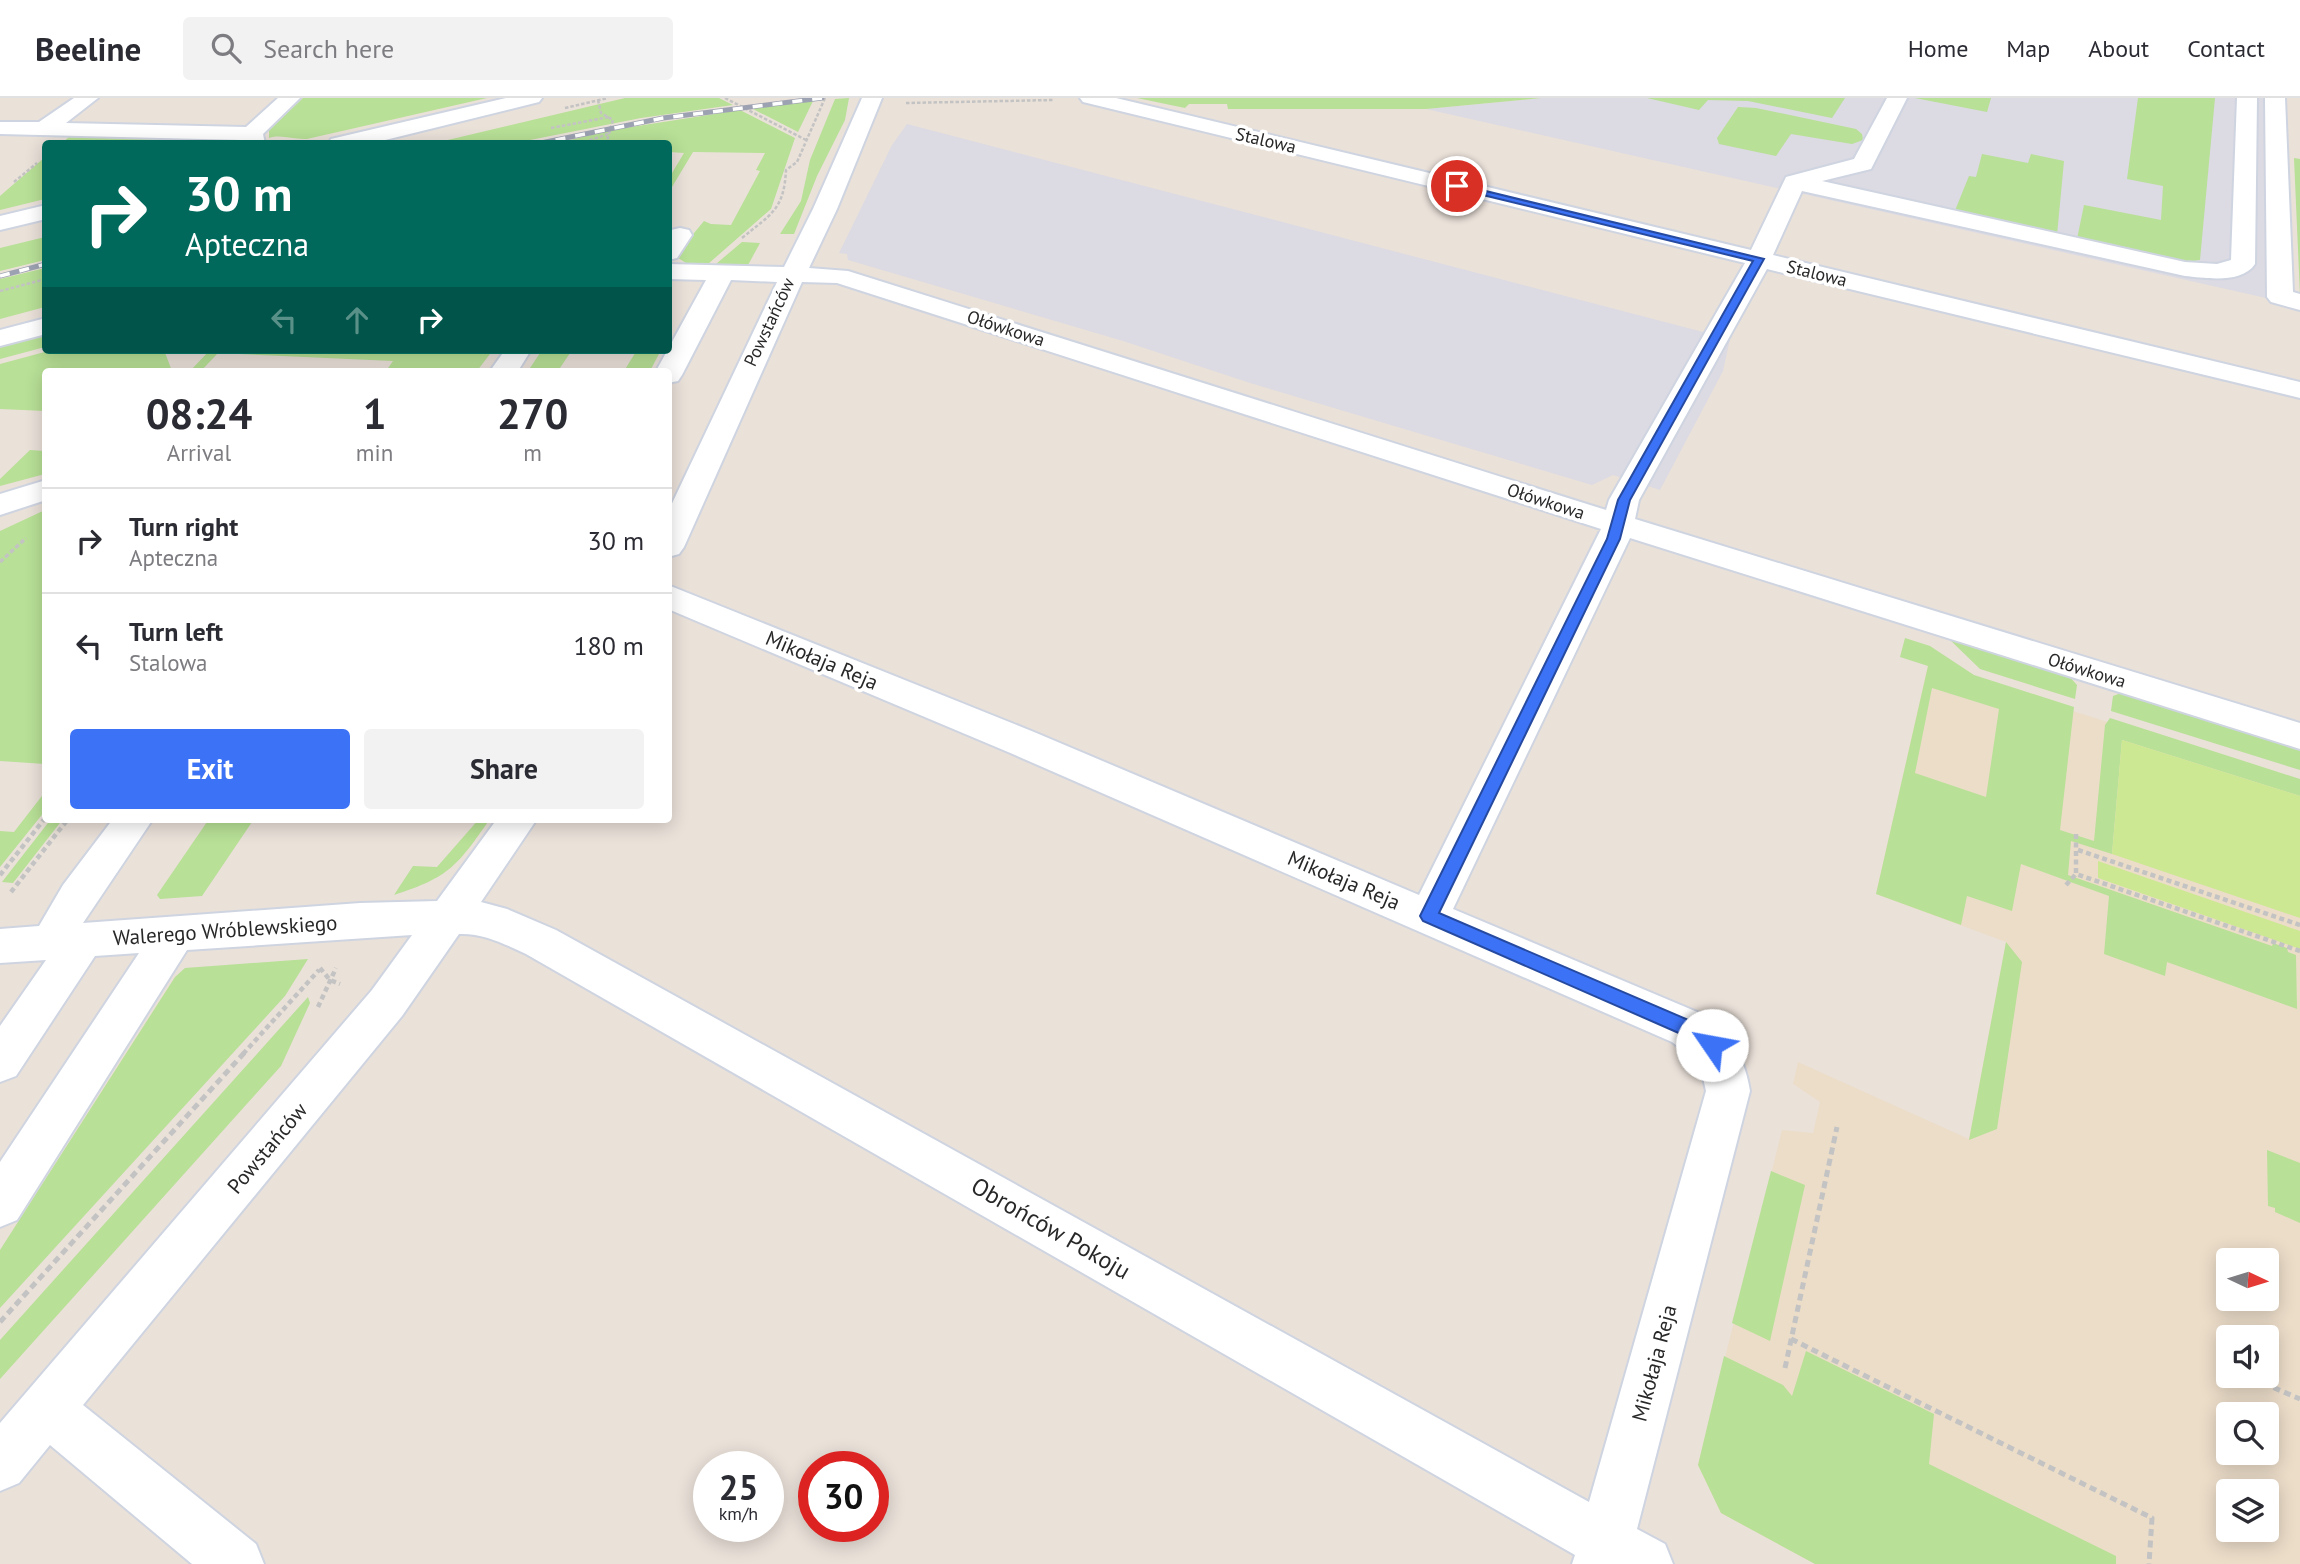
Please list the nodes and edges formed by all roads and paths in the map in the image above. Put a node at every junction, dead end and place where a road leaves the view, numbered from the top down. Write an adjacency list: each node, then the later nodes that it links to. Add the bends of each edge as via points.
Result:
1 (88, 98): 15 (street)
2 (290, 98): 19 (street)
3 (532, 98): 20 (street)
4 (725, 98): 23 (path)
5 (825, 98): 23 (path)
6 (872, 98): 35 (street, Powstańców, via 825,209)
7 (1090, 98): 32 (street, Stalowa)
8 (1896, 98): 25 (street, via 1863,164)
9 (2247, 98): 25 (street, via 2243,264 2219,272 2185,269)
10 (2276, 98): 16 (street)
11 (598, 100): 17 (path, via 601,113 613,120)
12 (1058, 100): 13 (path)
13 (905, 103)
14 (0, 128): 15 (street)
15 (44, 129): 19 (street)
16 (2275, 130): 18 (street); 38 (street, via 2280,297)
17 (609, 134): 21 (path); 22 (path)
18 (2300, 134)
19 (253, 139)
20 (356, 140)
21 (591, 140)
22 (607, 140)
23 (806, 140): 30 (path, via 797,162 786,170 778,208)
24 (42, 159): 26 (path)
25 (1794, 182): 32 (street)
26 (9, 186)
27 (42, 213): 28 (street)
28 (0, 223)
29 (672, 235): 31 (street, via 680,235)
30 (736, 243)
31 (672, 247)
32 (1759, 259): 42 (street, Stalowa); 45 (street, via 1633,482)
33 (672, 271): 34 (street, Ołówkowa)
34 (722, 273): 35 (street, Ołówkowa); 41 (street)
35 (791, 274): 45 (street, Ołówkowa, via 839,276 909,297); 47 (street, Powstańców)
36 (42, 280): 37 (path)
37 (0, 290)
38 (2300, 302)
39 (42, 327): 40 (street)
40 (0, 338)
41 (671, 368)
42 (2300, 390)
43 (42, 490): 44 (street)
44 (0, 505)
45 (1618, 524): 50 (street, Ołówkowa); 61 (street)
46 (29, 534): 48 (path)
47 (672, 538)
48 (0, 562)
49 (672, 598): 61 (street, Mikołaja Reja)
50 (2300, 736)
51 (42, 822): 58 (path)
52 (65, 823): 60 (path)
53 (131, 823): 65 (street, via 77,897)
54 (515, 823): 62 (street, Powstańców)
55 (2076, 834): 56 (path)
56 (2078, 850): 57 (path); 63 (path)
57 (2076, 874): 59 (path); 67 (path)
58 (0, 875)
59 (2066, 886)
60 (12, 892)
61 (1429, 916): 81 (street, Mikołaja Reja, via 1687,1028 1712,1045 1727,1075 1728,1091)
62 (449, 917): 64 (street, Walerego Wróblewskiego); 79 (street, Powstańców, via 366,1030); 81 (street, Obrońców Pokoju, via 482,918 541,942)
63 (2300, 925)
64 (176, 932): 65 (street, Walerego Wróblewskiego); 73 (street)
65 (67, 941): 66 (street, Walerego Wróblewskiego); 71 (street)
66 (0, 946)
67 (2300, 951)
68 (323, 957): 69 (path)
69 (320, 969): 70 (path, via 330,980); 74 (path)
70 (351, 989)
71 (0, 1062)
72 (1837, 1127): 75 (path)
73 (0, 1204)
74 (0, 1322)
75 (1791, 1339): 76 (path); 83 (path, via 2152,1518)
76 (1785, 1368)
77 (2275, 1388): 78 (path)
78 (2300, 1399)
79 (47, 1409): 80 (street, Powstańców); 82 (street)
80 (0, 1464)
81 (1617, 1557)
82 (236, 1564)
83 (2149, 1564)

